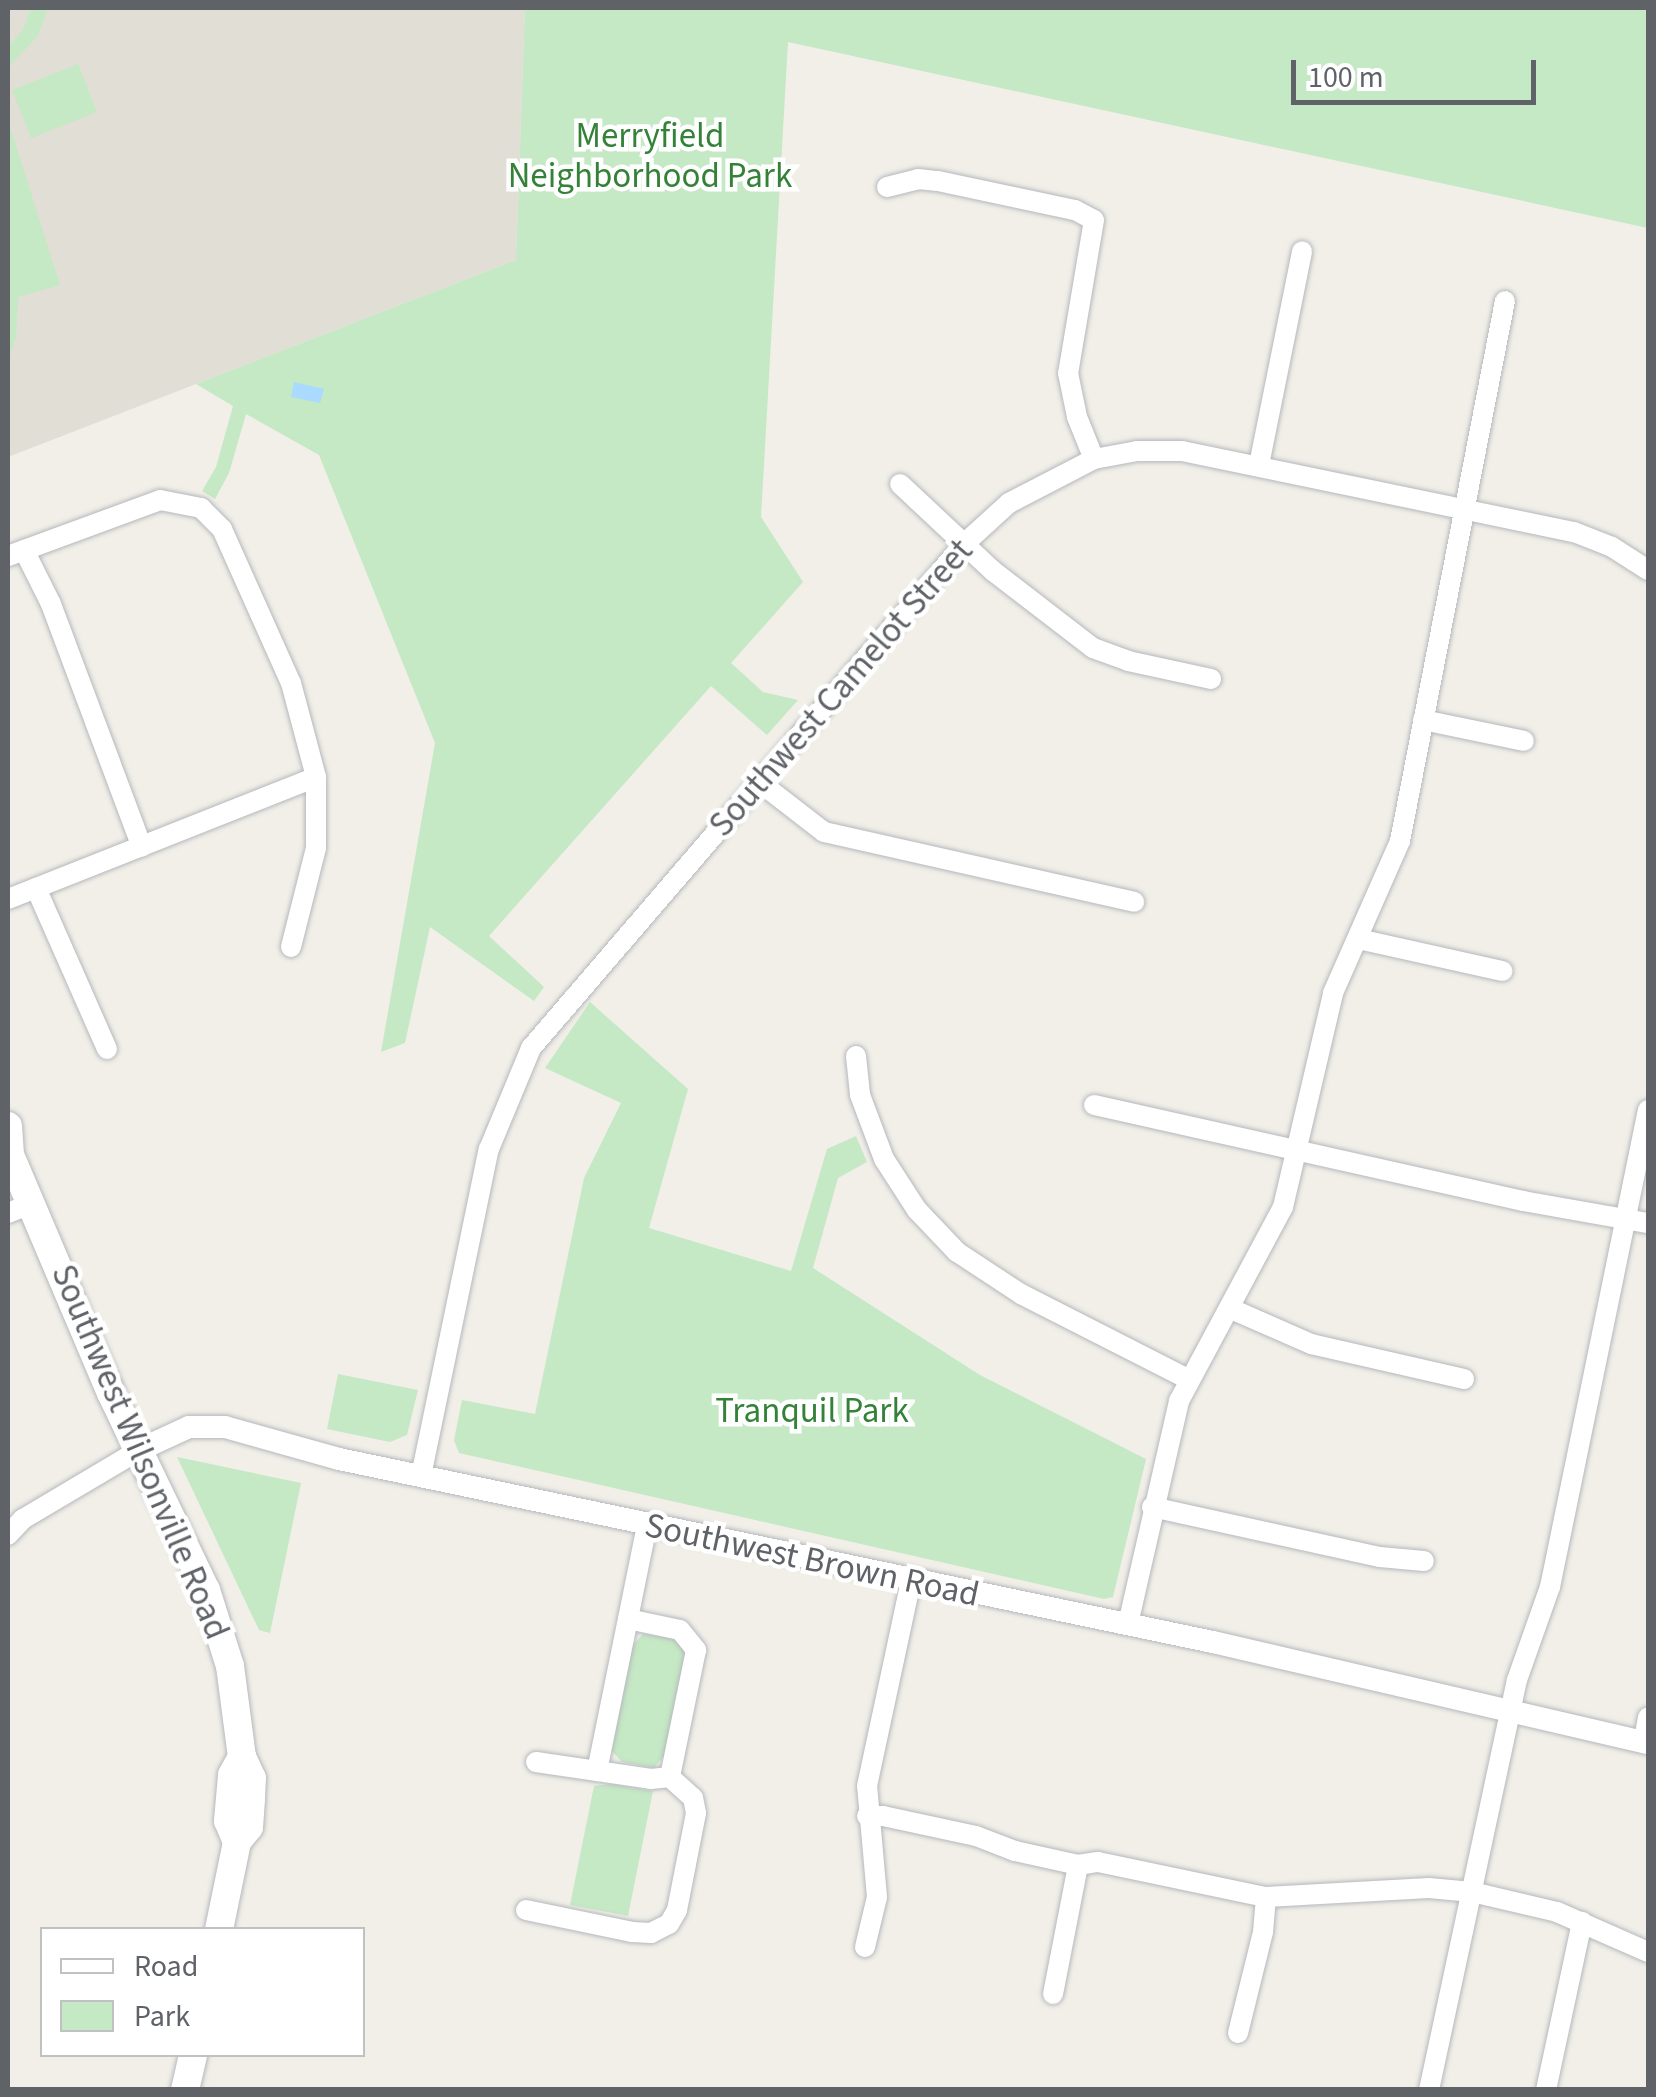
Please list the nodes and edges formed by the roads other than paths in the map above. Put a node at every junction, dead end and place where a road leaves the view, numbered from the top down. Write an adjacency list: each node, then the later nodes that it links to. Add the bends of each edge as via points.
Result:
1 (887, 187): 4 (street, via 938,181 1075,210 1094,220 1068,373)
2 (1302, 251): 5 (street)
3 (1505, 301): 7 (street)
4 (1094, 458): 5 (street, Southwest Camelot Street, via 1182,451); 8 (street, Southwest Camelot Street, via 1009,504)
5 (1259, 464): 7 (street, Southwest Camelot Street)
6 (900, 484): 8 (street)
7 (1463, 509): 10 (street, Southwest Camelot Street, via 1574,532); 12 (street)
8 (964, 544): 11 (street, via 1092,648); 15 (street, Southwest Camelot Street)
9 (16, 553): 14 (street, via 143,503 178,500 201,508 222,529 262,612 291,683); 16 (street, via 50,604)
10 (1646, 561)
11 (1210, 679)
12 (1423, 720): 13 (street); 20 (street, via 1400,841)
13 (1524, 741)
14 (316, 776): 16 (street); 21 (street, via 316,848)
15 (758, 781): 19 (street, via 824,832); 37 (street, Southwest Camelot Street, via 531,1048 489,1149)
16 (142, 847): 17 (street)
17 (36, 888): 18 (street); 23 (street)
18 (8, 899)
19 (1134, 902)
20 (1358, 939): 22 (street); 28 (street, via 1333,993)
21 (291, 948)
22 (1502, 971)
23 (107, 1049)
24 (856, 1056): 34 (street, via 860,1096 884,1159 917,1210 958,1252 1021,1294)
25 (1094, 1105): 28 (street)
26 (1648, 1110): 31 (street)
27 (8, 1126): 29 (main road, Southwest Wilsonville Road)
28 (1295, 1151): 31 (street); 33 (street, via 1283,1207)
29 (9, 1154): 30 (main road, Southwest Wilsonville Road)
30 (20, 1208): 36 (main road, Southwest Wilsonville Road)
31 (1625, 1216): 32 (street); 45 (street, via 1550,1587)
32 (1648, 1223)
33 (1229, 1308): 34 (street); 35 (street, via 1311,1344)
34 (1188, 1378): 38 (street)
35 (1464, 1379)
36 (138, 1450): 37 (street, Southwest Brown Road, via 179,1430 211,1426); 40 (street, Southwest Brown Road); 56 (main road, Southwest Wilsonville Road, via 215,1615 230,1666 242,1757 252,1778 249,1827 236,1842)
37 (421, 1476): 39 (street, Southwest Brown Road)
38 (1152, 1507): 41 (street); 44 (street)
39 (647, 1526): 42 (street, Southwest Brown Road); 43 (street)
40 (8, 1535)
41 (1424, 1561)
42 (910, 1580): 44 (street, Southwest Brown Road); 50 (street, via 867,1786)
43 (628, 1619): 48 (street); 49 (street, via 680,1630 696,1650)
44 (1128, 1624): 45 (street, Southwest Brown Road)
45 (1512, 1709): 46 (street, Southwest Brown Road); 52 (street)
46 (1647, 1735)
47 (536, 1762): 48 (street)
48 (597, 1771): 49 (street)
49 (670, 1778): 54 (street, via 693,1798 696,1813 669,1924 632,1932)
50 (867, 1816): 51 (street, via 976,1836); 57 (street, via 877,1882)
51 (1078, 1865): 53 (street, via 1098,1862); 59 (street)
52 (1472, 1892): 53 (street, via 1430,1888); 55 (street); 63 (street)
53 (1266, 1897): 60 (street)
54 (526, 1910)
55 (1582, 1922): 58 (street); 64 (street)
56 (220, 1927)
57 (865, 1947)
58 (1648, 1952)
59 (1054, 1994)
60 (1238, 2034)
61 (192, 2057): 62 (main road)
62 (185, 2090)
63 (1429, 2090)
64 (1546, 2090)

